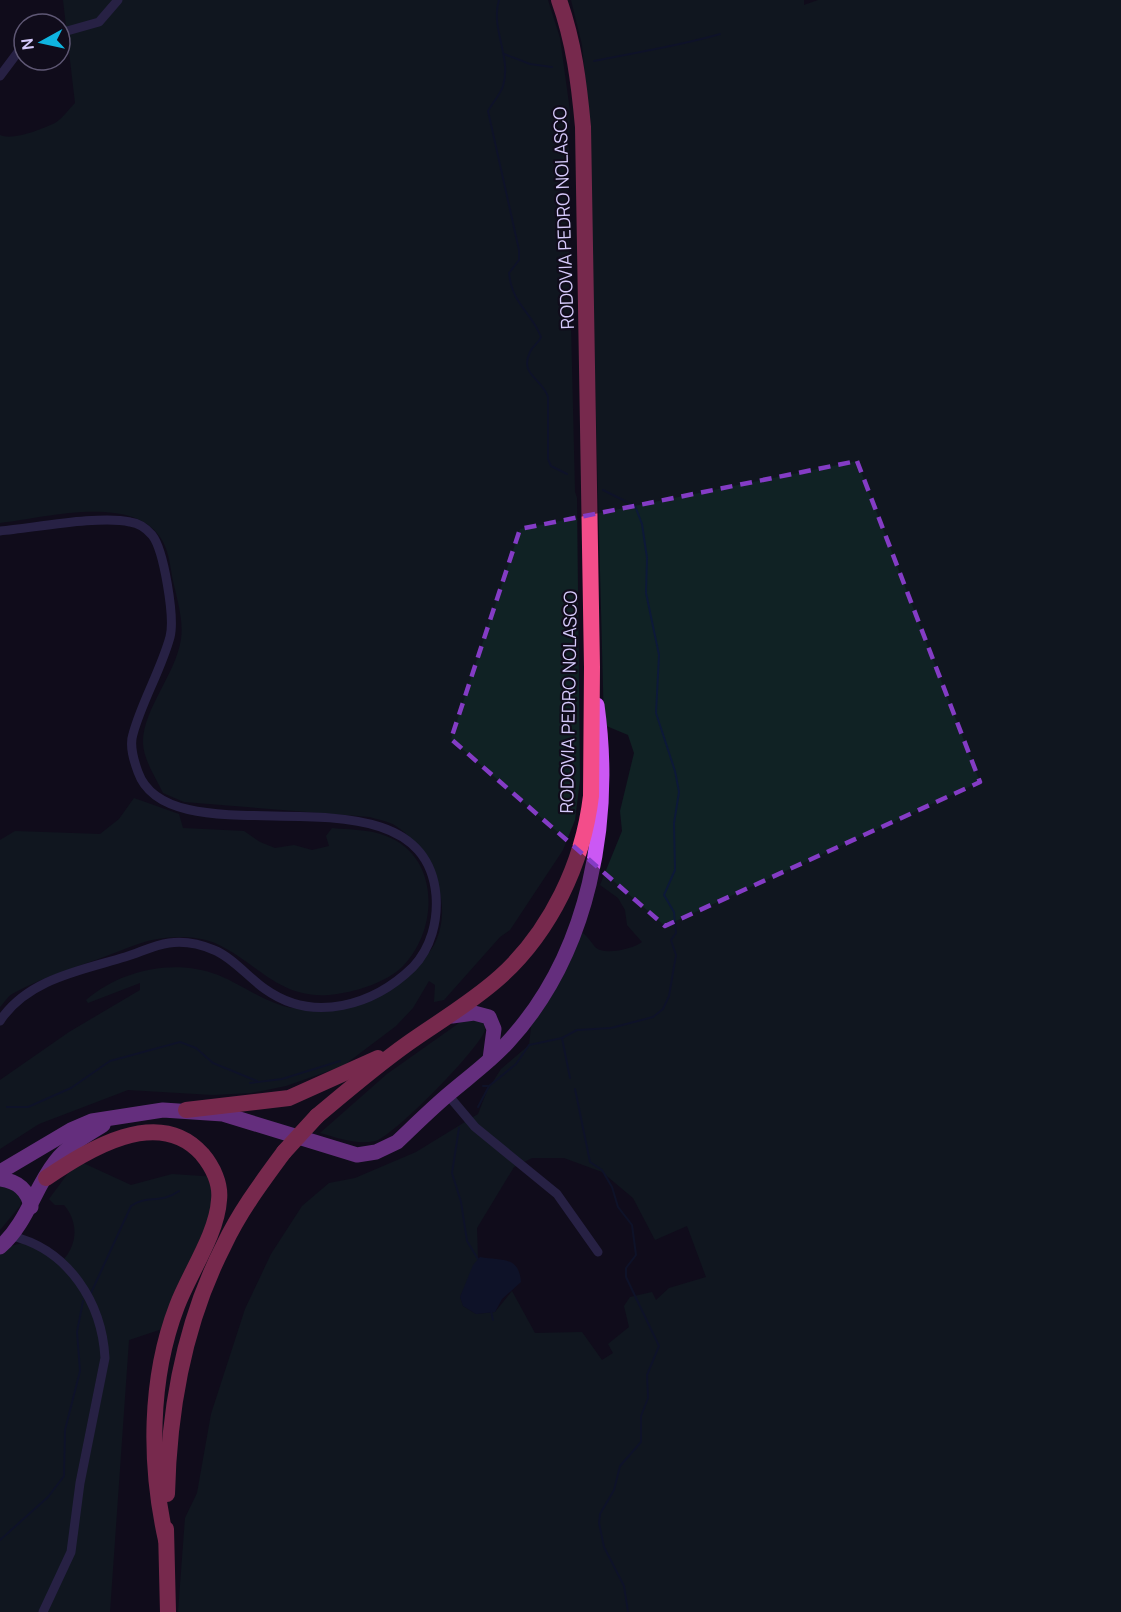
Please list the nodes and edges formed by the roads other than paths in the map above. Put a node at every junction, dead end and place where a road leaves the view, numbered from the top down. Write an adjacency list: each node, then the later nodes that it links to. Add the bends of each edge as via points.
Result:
1 (118, 0): 3 (street, via 99,22)
2 (559, 0): 7 (highway, RODOVIA PEDRO NOLASCO, via 579,77 583,127)
3 (72, 30)
4 (12, 60): 5 (street)
5 (0, 76)
6 (0, 531): 9 (street, via 109,520 142,526 153,536 159,550 171,633 131,741 140,780 164,804 193,811 338,819 382,827 414,847 429,867 436,918 420,960 399,980 354,1005 323,1008 291,1002 262,987 217,951 167,943 40,986 21,996)
7 (592, 667): 8 (highway, RODOVIA PEDRO NOLASCO, via 591,796 570,880 527,946 501,976); 11 (main road, via 603,748 603,787 590,886 565,953 544,994 509,1041)
8 (452, 1016): 10 (highway, RODOVIA PEDRO NOLASCO); 11 (main road, via 474,1012 489,1017 494,1029)
9 (0, 1021)
10 (408, 1043): 13 (highway, via 289,1098); 23 (highway, RODOVIA PEDRO NOLASCO, bridge, via 317,1116 284,1152 247,1203 224,1244 194,1320 175,1390 168,1452)
11 (490, 1059): 12 (main road)
12 (448, 1095): 13 (main road, via 397,1142 364,1155 334,1150 222,1114); 17 (street, via 475,1127)
13 (186, 1110): 14 (main road, via 138,1112)
14 (111, 1120): 15 (main road, via 92,1121); 16 (main road, via 66,1151)
15 (1, 1172): 18 (main road, via 22,1188)
16 (46, 1178): 18 (main road); 23 (highway, via 99,1146 150,1133 188,1142 208,1162 216,1179 217,1216 177,1306 164,1346 157,1389 155,1463)
17 (565, 1203): 19 (street); 22 (street)
18 (31, 1208): 20 (main road)
19 (578, 1210)
20 (12, 1236): 21 (main road); 24 (street, via 39,1245 62,1262 93,1304 104,1340 105,1358 80,1483 71,1552)
21 (0, 1247)
22 (598, 1252)
23 (166, 1540): 25 (highway, RODOVIA PEDRO NOLASCO)
24 (43, 1612)
25 (168, 1612)

